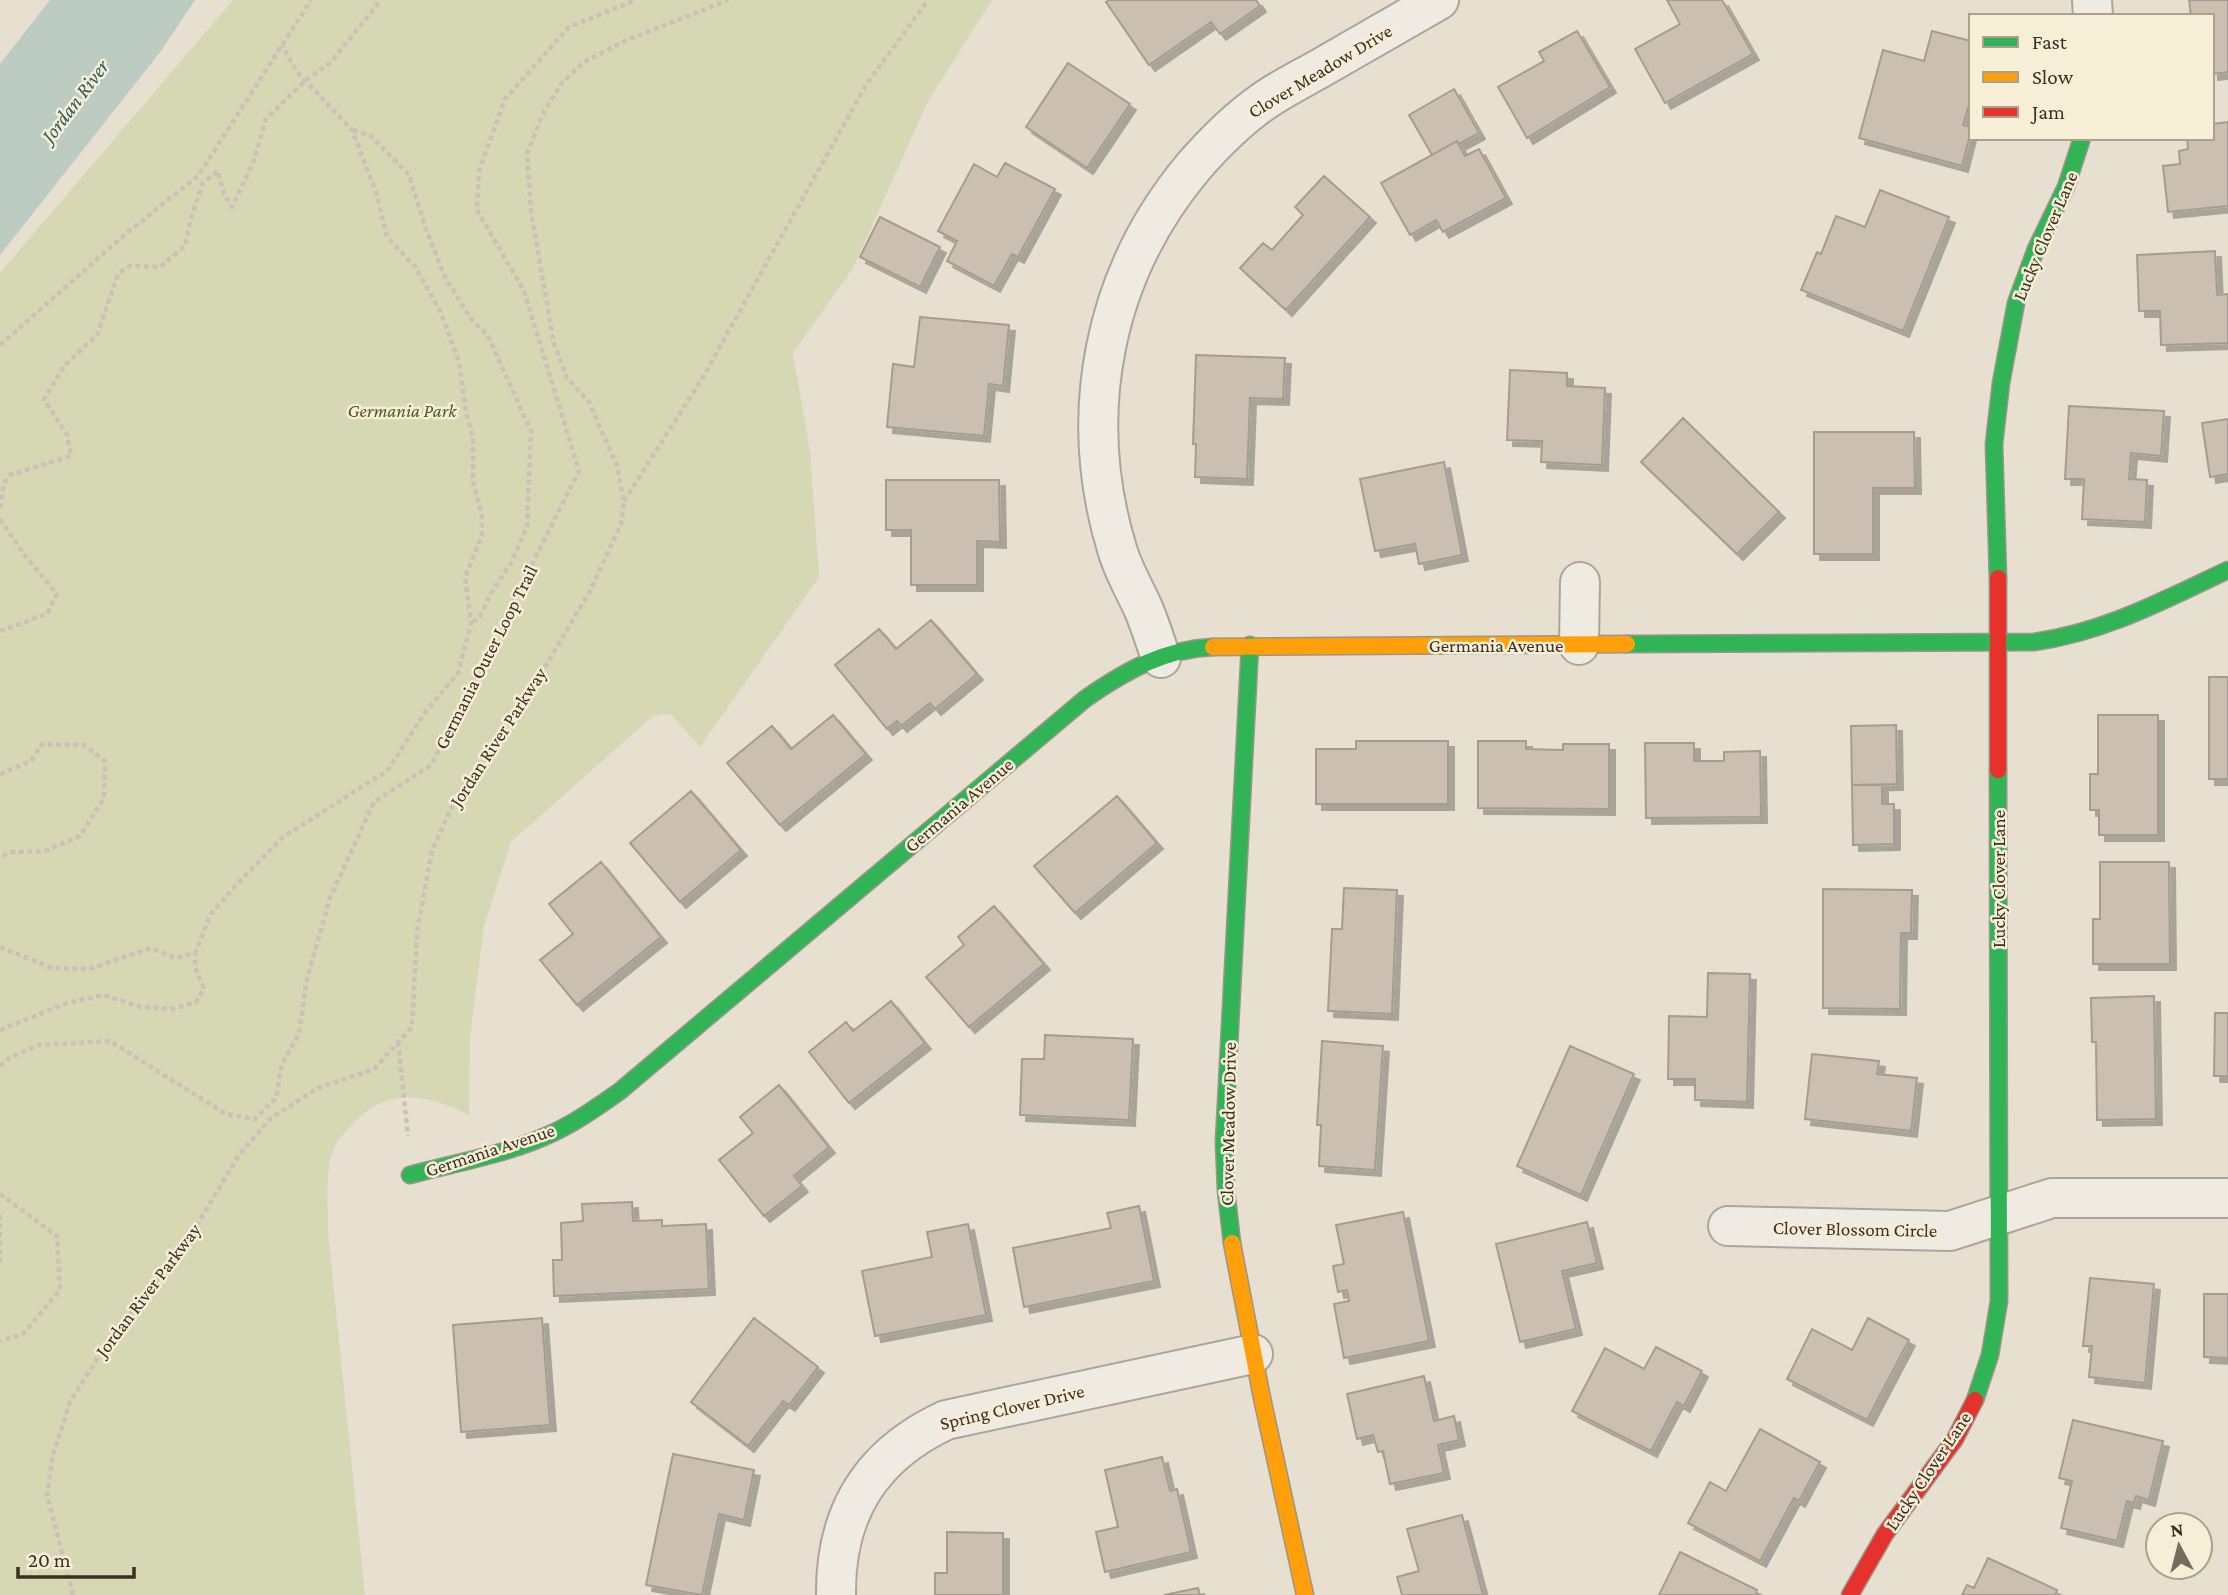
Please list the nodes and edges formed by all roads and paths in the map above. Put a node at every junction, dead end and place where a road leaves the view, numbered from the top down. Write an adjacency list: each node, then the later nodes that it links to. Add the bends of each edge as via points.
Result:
1 (311, 0): 7 (path)
2 (381, 0): 8 (path, via 331,62)
3 (636, 0): 29 (path, Germania Outer Loop Trail, via 569,27 505,99 479,171 477,210 524,291 579,471 431,765 374,802 330,898 307,979 299,1033 282,1065 276,1098 255,1119 226,1114 110,1041 39,1045)
4 (728, 0): 12 (path, Jordan River Parkway, via 584,62 561,84 527,153 531,211 554,344 567,378 589,402 617,466)
5 (928, 0): 12 (path, via 866,85 703,377)
6 (1439, 0): 22 (street, Clover Meadow Drive, via 1264,100 1233,126 1181,181 1130,265 1099,387 1100,452 1117,550)
7 (282, 45): 8 (path); 11 (path, via 198,176)
8 (305, 80): 9 (path); 13 (path, via 266,119 253,163 232,206 218,171 203,183 186,246 160,267 130,267 118,274 97,335 64,366 44,399 67,435 71,456 10,475)
9 (352, 130): 17 (path, via 376,192 387,237 416,268 441,313 459,362 473,438 473,482 482,516 482,536 465,577); 17 (path, via 371,136 409,175 445,277 471,319 488,336 531,431 527,527 480,617)
10 (2081, 140): 19 (street, Lucky Clover Lane, via 2021,290 2005,356 1994,444)
11 (0, 345)
12 (624, 502): 28 (path, Jordan River Parkway, via 621,524 590,591 529,694 457,796 432,850 417,932 412,1027)
13 (0, 508)
14 (0, 519): 18 (path, via 57,594 47,614)
15 (2228, 570): 19 (street, Germania Avenue, via 2097,630 2055,640)
16 (1580, 582): 21 (street, Germania Avenue)
17 (471, 624): 26 (path, via 457,673 388,770 282,838 211,914)
18 (0, 631)
19 (1998, 643): 21 (street, Germania Avenue); 34 (street, Lucky Clover Lane)
20 (1250, 645): 21 (street, Germania Avenue); 22 (street, Germania Avenue, via 1192,649); 38 (street, Clover Meadow Drive, via 1224,1165 1228,1222)
21 (1579, 645)
22 (1161, 658): 30 (street, Germania Avenue, via 1118,677 1072,709 598,1107 538,1139)
23 (0, 774): 24 (path, via 31,761 42,744 84,745 105,761 104,798 80,836 45,850)
24 (0, 857)
25 (0, 947): 26 (path, via 52,968 89,969 151,948 175,958)
26 (195, 953): 27 (path, via 195,968 204,988 196,1002 173,1009 141,1007 104,995 67,1003)
27 (0, 1030)
28 (398, 1042): 30 (path); 39 (path, Jordan River Parkway, via 374,1069 318,1088 271,1118 238,1156 189,1239 109,1340 70,1402 53,1454 47,1495)
29 (0, 1066)
30 (410, 1175)
31 (0, 1194): 37 (path, via 57,1236 60,1290 23,1334)
32 (2228, 1198): 34 (street, Clover Blossom Circle, via 2052,1198)
33 (0, 1215): 36 (path)
34 (1998, 1215): 35 (street, Clover Blossom Circle, via 1950,1231); 42 (street, Lucky Clover Lane, via 1997,1324 1978,1395 1955,1439 1884,1535)
35 (1728, 1226)
36 (0, 1264)
37 (0, 1341)
38 (1253, 1354): 40 (street, Spring Clover Drive, via 958,1417 925,1430 888,1458 853,1504 839,1547); 41 (street, Clover Meadow Drive)
39 (73, 1595)
40 (836, 1595)
41 (1305, 1595)
42 (1850, 1595)

